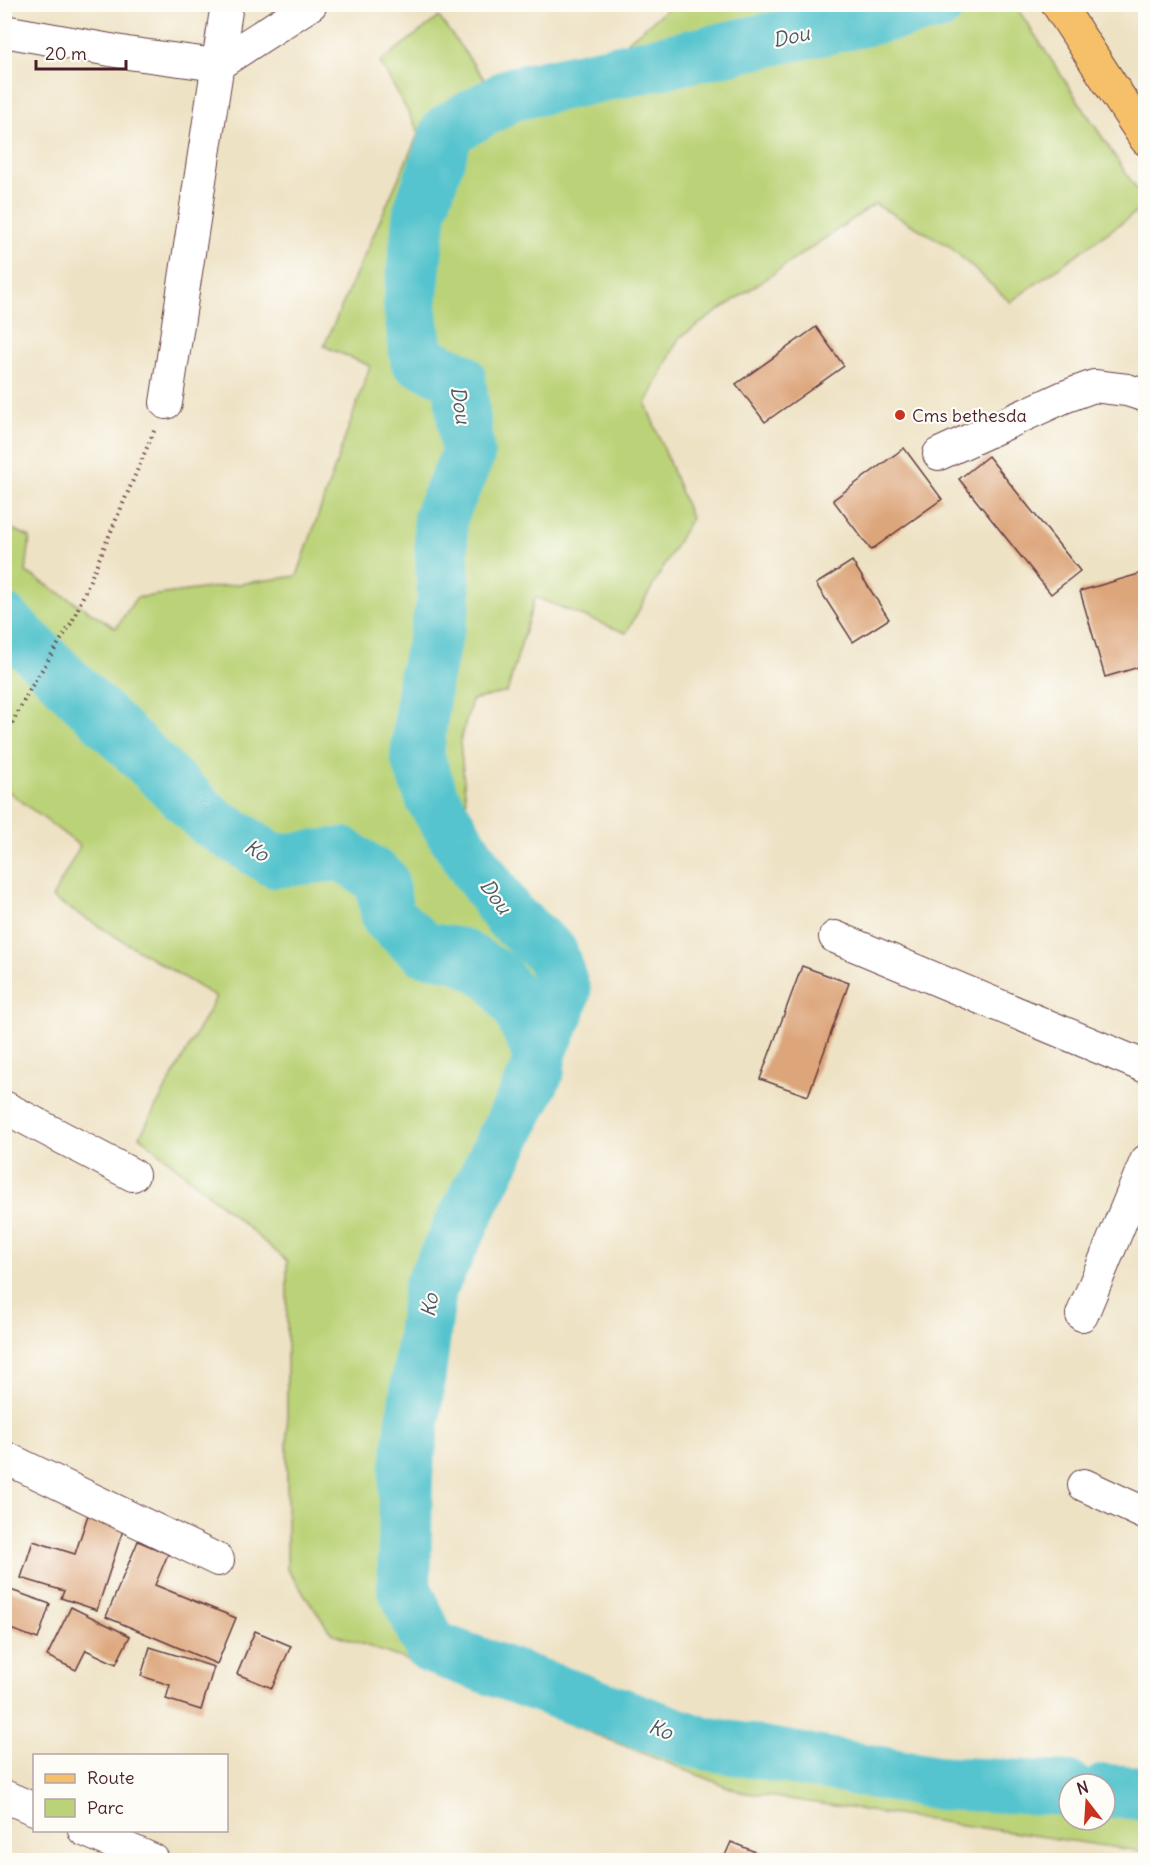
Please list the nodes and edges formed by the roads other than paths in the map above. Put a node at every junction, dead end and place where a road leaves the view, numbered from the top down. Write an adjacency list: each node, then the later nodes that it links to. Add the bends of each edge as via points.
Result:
1 (227, 4): 5 (street)
2 (311, 4): 5 (street)
3 (1058, 4): 6 (main road)
4 (4, 31): 5 (street)
5 (217, 64): 8 (street)
6 (1146, 139)
7 (1146, 396): 9 (street, via 1094,386)
8 (166, 403)
9 (939, 454)
10 (835, 937): 11 (street)
11 (1146, 1067)
12 (4, 1107): 14 (street)
13 (1146, 1161): 15 (street)
14 (133, 1175)
15 (1083, 1315)
16 (4, 1457): 19 (street)
17 (1084, 1485): 18 (street)
18 (1146, 1514)
19 (218, 1560)
20 (4, 1796): 21 (street)
21 (33, 1809)
22 (89, 1832): 23 (street)
23 (153, 1860)

